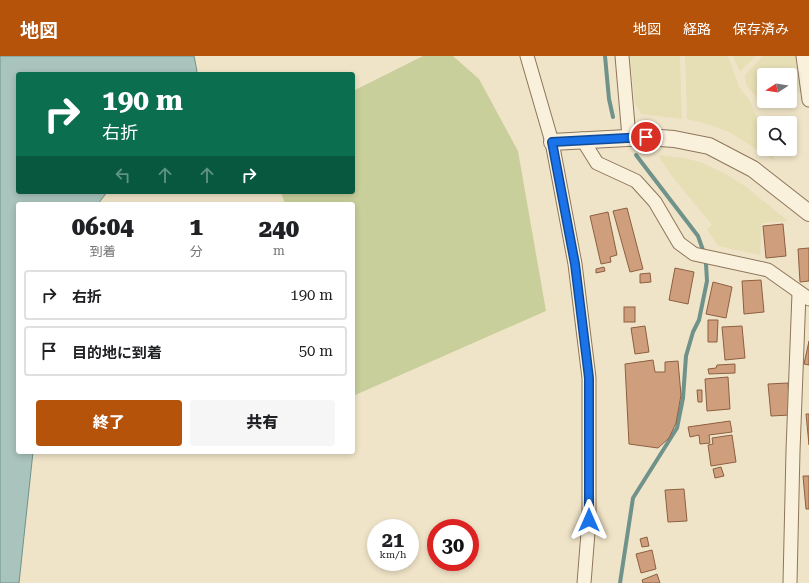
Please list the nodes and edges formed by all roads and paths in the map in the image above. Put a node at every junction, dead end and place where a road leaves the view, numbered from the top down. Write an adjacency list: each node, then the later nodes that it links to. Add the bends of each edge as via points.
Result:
1 (527, 56): 7 (street)
2 (622, 56): 5 (street)
3 (803, 56): 4 (street)
4 (809, 100)
5 (629, 137): 6 (street); 8 (street, via 674,139 709,146 753,169)
6 (582, 139): 7 (street); 9 (street, via 597,163 636,180 655,202 679,242 694,254 768,270)
7 (552, 142): 10 (street, via 575,264 589,378 589,520)
8 (809, 213)
9 (804, 296): 11 (street, via 793,451)
10 (584, 583)
11 (790, 583)

